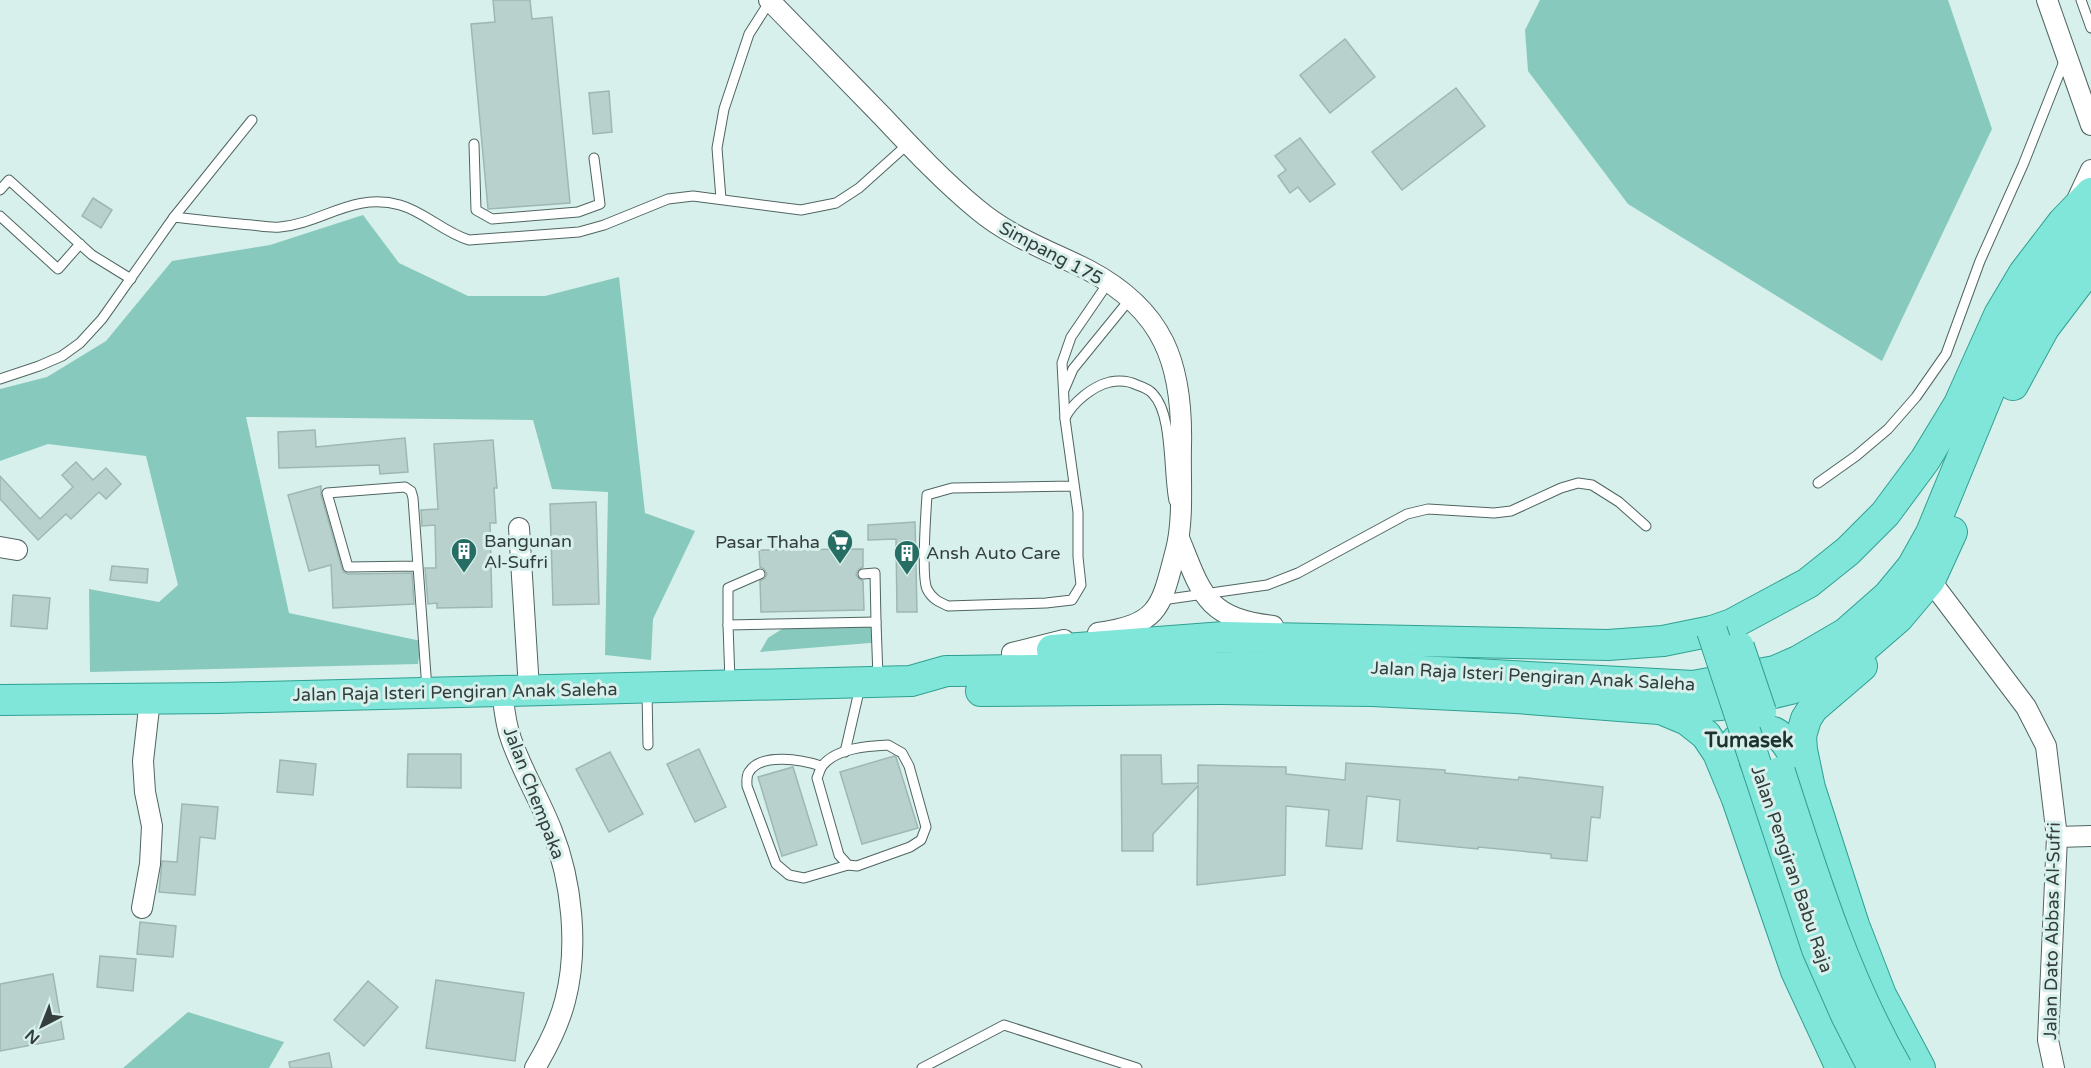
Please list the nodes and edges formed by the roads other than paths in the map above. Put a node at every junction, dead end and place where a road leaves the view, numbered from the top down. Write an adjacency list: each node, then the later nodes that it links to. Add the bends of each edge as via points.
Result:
1 (2047, 0): 5 (street)
2 (2081, 0): 4 (lane)
3 (770, 1): 9 (street, Simpang 175); 14 (lane, via 748,34 724,109 717,148)
4 (2091, 28)
5 (2067, 56): 7 (street); 30 (lane, via 1980,261 1946,354 1916,398 1888,429)
6 (252, 120): 17 (lane)
7 (2091, 125)
8 (474, 144): 18 (lane, via 476,210)
9 (908, 144): 14 (lane, via 859,188 836,202 801,210); 25 (street, Simpang 175, via 993,222)
10 (594, 158): 15 (lane, via 600,204)
11 (2091, 170): 19 (street)
12 (0, 190): 22 (lane, via 9,180)
13 (2091, 193): 19 (main road)
14 (720, 199): 20 (lane, via 668,199)
15 (586, 209): 18 (lane, via 578,213); 20 (lane)
16 (0, 216): 22 (lane, via 58,269)
17 (174, 217): 21 (lane, via 279,227 355,203 376,202 399,205 421,214 453,235 469,240); 24 (lane)
18 (492, 219): 21 (lane)
19 (2074, 222): 44 (main road, via 2024,273 1999,315 1959,404 1885,514 1808,583); 47 (main road, Jalan Raja Isteri Pengiran Anak Saleha, via 2045,286 2018,327 1931,533 1912,567 1888,596 1846,633 1775,671 1693,686 1367,668)
20 (589, 229): 21 (lane)
21 (494, 239)
22 (80, 244): 24 (lane)
23 (2091, 266): 38 (main road, Jalan Raja Isteri Pengiran Anak Saleha, via 2044,328 2021,368)
24 (130, 279): 27 (lane, via 102,320 80,343 54,360)
25 (1108, 283): 26 (street, Simpang 175); 28 (lane, via 1071,337 1062,363)
26 (1130, 299): 28 (lane, via 1073,369); 34 (street, Simpang 175, via 1156,327 1170,354 1179,386)
27 (0, 379)
28 (1063, 392): 29 (lane)
29 (1065, 419): 31 (lane); 34 (lane, via 1080,399 1100,385 1131,382 1152,391 1165,416)
30 (1818, 483)
31 (1073, 486): 31 (lane, via 952,488 927,495 926,586 934,599 948,606 1072,600 1081,585)
32 (1646, 526): 39 (lane, via 1619,501 1592,485 1578,483 1511,511 1428,510 1407,514 1298,573 1267,585)
33 (519, 528): 52 (street, Jalan Chempaka)
34 (1179, 534): 39 (street, Simpang 175); 40 (street, Simpang 175)
35 (418, 566): 35 (lane, via 411,490 405,487 327,493 348,567); 53 (lane)
36 (760, 574): 43 (lane, via 728,588)
37 (863, 574): 42 (lane, via 875,573)
38 (1930, 580): 41 (main road, Jalan Raja Isteri Pengiran Anak Saleha); 63 (street, Jalan Dato Abbas Al-Sufri, via 2026,707 2046,746)
39 (1203, 593): 40 (lane); 45 (street, Simpang 175, via 1214,607 1248,623)
40 (1162, 600): 46 (street, Simpang 175, via 1139,624)
41 (1898, 618): 56 (main road, Jalan Raja Isteri Pengiran Anak Saleha, via 1860,651 1791,689 1721,705); 60 (main road, via 1880,648 1813,708 1806,719 1801,736)
42 (876, 622): 43 (lane); 49 (lane)
43 (728, 625): 50 (lane)
44 (1722, 628): 45 (main road, via 1663,642 1608,645); 70 (main road, Jalan Pengiran Babu Raja, bridge, via 1817,949); 71 (main road, Jalan Pengiran Babu Raja, bridge, via 1839,947)
45 (1360, 639): 46 (main road, via 1224,637)
46 (1012, 653): 47 (main road, via 982,657)
47 (954, 671): 48 (main road, Jalan Raja Isteri Pengiran Anak Saleha)
48 (910, 681): 49 (main road, Jalan Raja Isteri Pengiran Anak Saleha); 56 (main road, Jalan Raja Isteri Pengiran Anak Saleha, via 948,691 1372,691)
49 (870, 682): 50 (main road, Jalan Raja Isteri Pengiran Anak Saleha); 58 (lane)
50 (731, 686): 51 (main road, Jalan Raja Isteri Pengiran Anak Saleha)
51 (647, 687): 52 (main road, Jalan Raja Isteri Pengiran Anak Saleha); 57 (lane)
52 (516, 689): 53 (main road, Jalan Raja Isteri Pengiran Anak Saleha); 66 (street, Jalan Chempaka, via 506,721 553,832 568,888 573,947 565,1002)
53 (428, 692): 54 (main road, Jalan Raja Isteri Pengiran Anak Saleha)
54 (150, 699): 55 (main road, Jalan Raja Isteri Pengiran Anak Saleha); 65 (street, via 143,761 152,826)
55 (0, 700)
56 (1659, 709): 61 (main road, via 1687,720 1706,735)
57 (648, 745)
58 (845, 752): 59 (lane); 64 (lane, via 888,745 902,753 926,827 921,840 910,847)
59 (821, 766): 64 (lane, via 817,778 839,855); 64 (lane, via 786,758 766,762 753,766 747,774 747,786 776,864 789,875 804,878)
60 (1810, 788): 61 (main road, via 1788,744 1775,732 1755,730 1740,735 1728,756); 72 (main road, via 1881,995)
61 (1737, 799): 69 (main road, via 1796,971)
62 (2091, 836): 63 (street)
63 (2057, 837): 73 (street, Jalan Dato Abbas Al-Sufri, via 2048,1040)
64 (848, 866)
65 (142, 908)
66 (535, 1068)
67 (922, 1068): 68 (lane, via 1004,1025)
68 (1137, 1068)
69 (1841, 1068)
70 (1873, 1068)
71 (1897, 1068)
72 (1920, 1068)
73 (2054, 1068)

